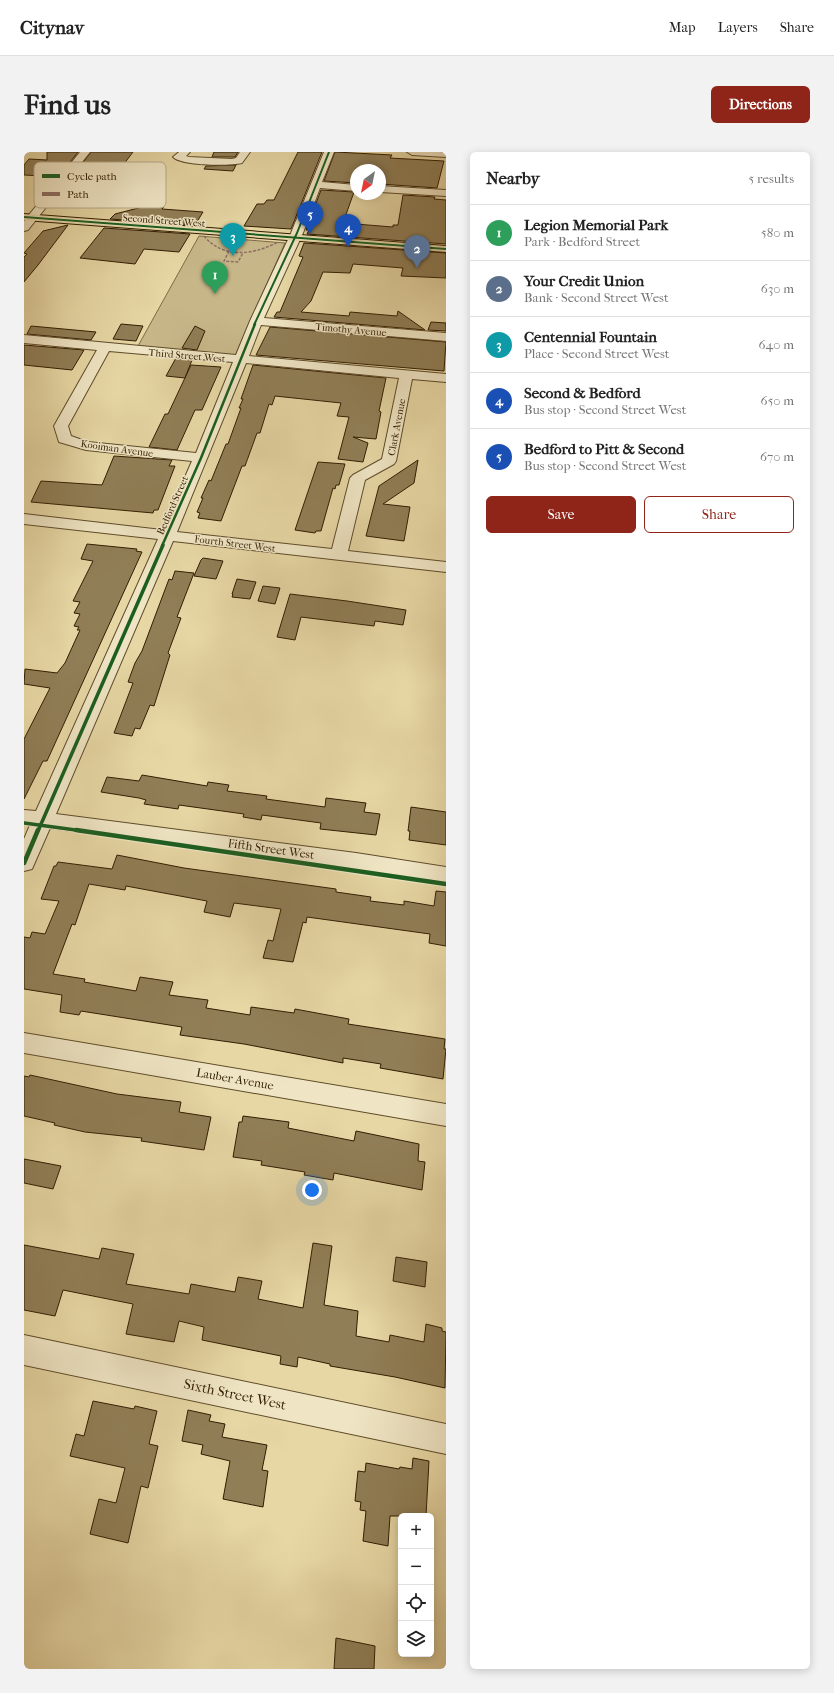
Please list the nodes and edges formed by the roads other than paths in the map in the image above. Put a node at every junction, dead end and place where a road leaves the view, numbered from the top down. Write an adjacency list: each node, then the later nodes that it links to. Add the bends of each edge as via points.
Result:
1 (85, 152): 7 (street)
2 (185, 152): 3 (street, via 178,156 188,160 232,162 239,161)
3 (245, 152)
4 (328, 152): 8 (street, Bedford Street)
5 (412, 152): 6 (street)
6 (446, 154)
7 (76, 162)
8 (315, 185): 9 (street); 15 (street, Bedford Street)
9 (350, 188)
10 (386, 189): 11 (street)
11 (446, 193)
12 (36, 208): 13 (street)
13 (28, 217): 14 (street); 15 (main road, Second Street West)
14 (24, 228)
15 (294, 238): 16 (main road, Second Street West); 17 (street, Bedford Street)
16 (446, 249)
17 (256, 321): 18 (street, Timothy Avenue); 21 (street, Bedford Street)
18 (446, 337)
19 (24, 340): 20 (street, Third Street West)
20 (105, 347): 21 (street, Third Street West); 24 (street, Kooiman Avenue, via 61,426 64,439 86,446)
21 (242, 360): 22 (street, Third Street West); 24 (street, Bedford Street)
22 (406, 375): 23 (street, Third Street West); 27 (street, Clark Avenue, via 389,461 358,478)
23 (446, 378)
24 (201, 458): 26 (street, Bedford Street)
25 (24, 518): 26 (street, Fourth Street West)
26 (168, 535): 27 (street, Fourth Street West); 29 (street, Bedford Street)
27 (339, 555): 28 (street, Fourth Street West)
28 (446, 568)
29 (33, 818): 30 (street, Bedford Street); 31 (street, Fifth Street West)
30 (24, 863)
31 (446, 875)
32 (24, 1043): 33 (street, Lauber Avenue)
33 (446, 1115)
34 (24, 1350): 35 (street, Sixth Street West)
35 (446, 1439)

